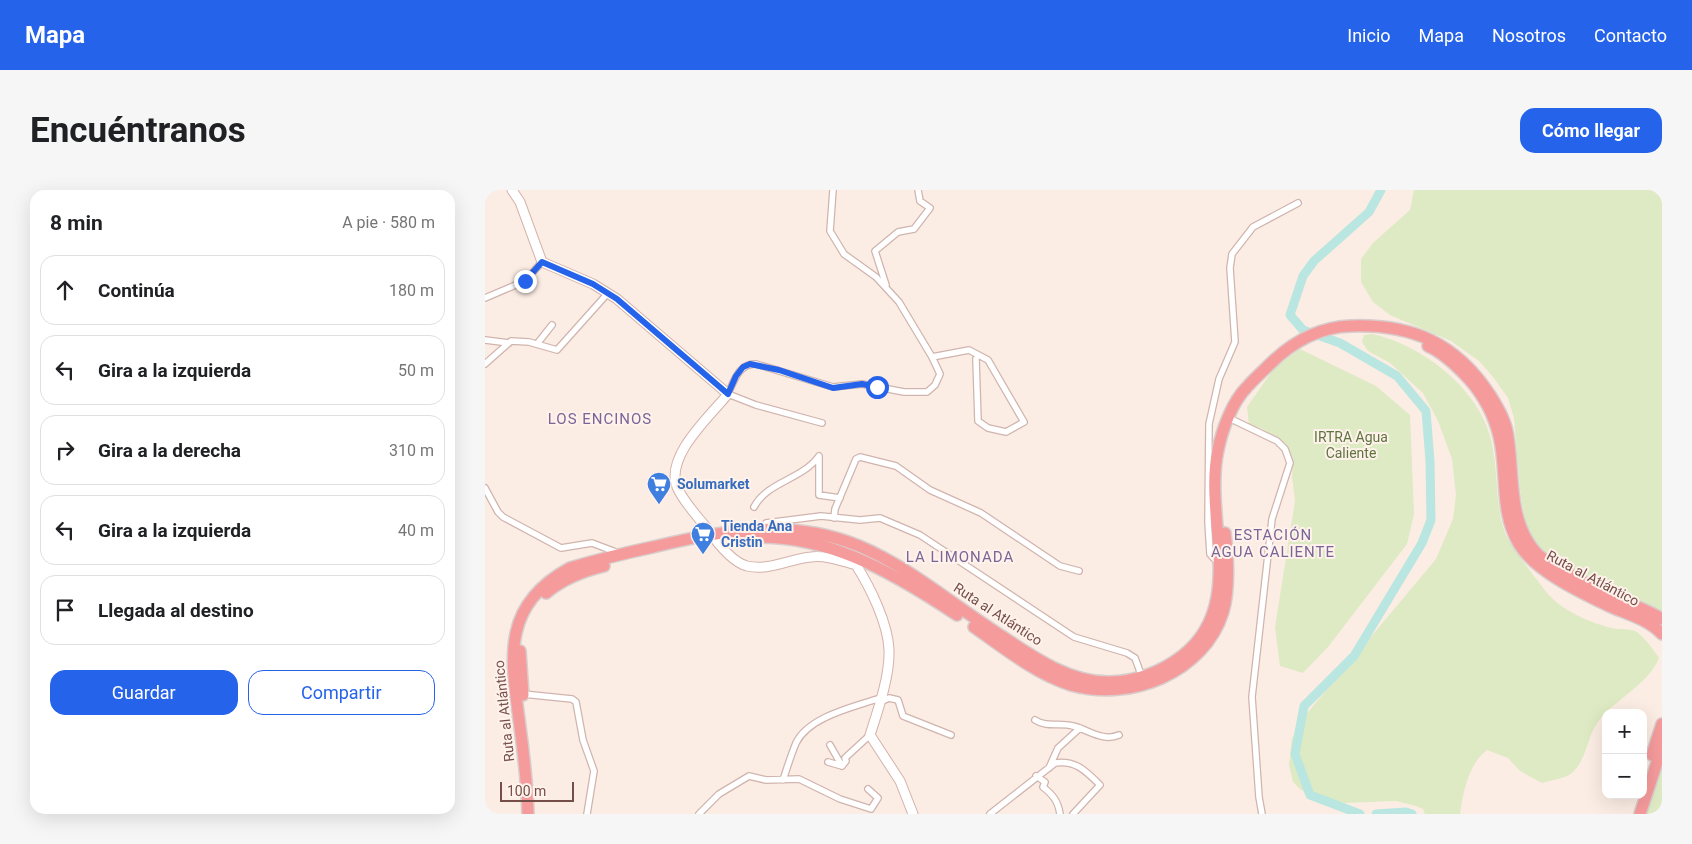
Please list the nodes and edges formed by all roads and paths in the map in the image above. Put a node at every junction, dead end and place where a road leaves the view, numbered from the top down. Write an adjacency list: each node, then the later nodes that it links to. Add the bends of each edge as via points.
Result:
1 (512, 190): 5 (street, via 520,202)
2 (833, 190): 6 (street, via 830,231 844,254)
3 (918, 190): 6 (street, via 920,201 930,208 922,221 914,228 898,232 875,252)
4 (1298, 203): 27 (street, via 1253,227 1232,254 1235,342 1219,379 1209,424 1210,554)
5 (542, 262): 7 (street); 8 (street, via 525,281)
6 (888, 289): 14 (street)
7 (608, 293): 13 (street, via 557,350); 17 (street)
8 (485, 298)
9 (552, 325): 13 (street)
10 (1386, 328): 18 (highway, Ruta al Atlántico, via 1353,326 1323,330 1289,347 1245,388); 29 (highway, Ruta al Atlántico, via 1446,347 1461,358 1483,384 1503,418 1508,435 1517,520 1540,557 1610,596 1647,610); 30 (highway, Ruta al Atlántico, via 1443,354 1461,370 1486,402 1500,437 1511,530 1526,554 1548,572)
11 (485, 340): 12 (street)
12 (509, 343): 13 (street, via 511,340); 16 (street)
13 (537, 344)
14 (933, 358): 15 (street, via 969,350 988,360 1024,422 1006,432 988,428 978,421); 17 (street, via 940,374 927,392 904,392 862,384 833,388 750,364 736,376)
15 (976, 359)
16 (485, 364)
17 (728, 394): 19 (street); 25 (street, via 681,451 674,478)
18 (1231, 418): 25 (highway, Ruta al Atlántico, via 1220,476 1227,578 1223,613 1209,640 1195,656 1177,670 1139,687 1094,690 1070,685 1041,672 902,579 853,556 789,538); 27 (highway, Ruta al Atlántico, via 1217,451 1215,473); 58 (street, via 1277,441 1285,449 1290,463 1272,519 1252,697)
19 (822, 423)
20 (485, 488): 26 (street, via 503,517 561,548 592,543)
21 (840, 498): 22 (street, via 819,495 819,456 813,465 766,492); 23 (street); 28 (street, via 856,459 860,457 896,466 930,490 981,513 1060,566)
22 (754, 507)
23 (834, 518): 24 (street, via 821,516 766,523); 31 (street, via 880,518 920,535 1074,637 1135,658)
24 (759, 528): 25 (highway, Ruta al Atlántico); 31 (highway, Ruta al Atlántico, via 815,532 859,546 905,571 1063,673 1107,682)
25 (713, 536): 26 (highway, Ruta al Atlántico); 32 (highway, Ruta al Atlántico, via 597,568 557,584 535,605 520,640); 33 (street, via 737,562 747,566 768,568 812,556 856,565 881,613 889,649)
26 (622, 554): 50 (highway, Ruta al Atlántico, via 570,568 553,577 532,598 518,621 512,670 526,771)
27 (1219, 564): 31 (highway, Ruta al Atlántico, via 1216,604 1200,639 1172,663)
28 (1079, 571)
29 (1662, 620)
30 (1662, 634)
31 (1142, 676)
32 (523, 694): 51 (highway, Ruta al Atlántico); 52 (street, via 576,702 583,740 595,771)
33 (880, 700): 37 (street); 38 (street, via 898,700 903,716); 47 (street, via 829,715 807,731 797,741)
34 (1035, 720): 36 (street, via 1043,725)
35 (1662, 724): 45 (highway)
36 (1080, 728): 39 (street, via 1099,736 1112,738); 44 (street, via 1058,748)
37 (870, 735): 43 (street, via 845,758); 54 (street, via 899,781)
38 (951, 735)
39 (1119, 735)
40 (830, 745): 43 (street)
41 (1662, 747): 60 (highway)
42 (828, 762): 43 (street)
43 (842, 766)
44 (1049, 768): 46 (street); 57 (street, via 1067,761 1085,770 1100,786)
45 (1647, 768)
46 (1037, 776): 55 (street); 56 (street, via 1045,782 1043,787 1054,796)
47 (783, 780): 48 (street, via 799,779 840,799 871,809 878,798); 53 (street, via 749,776 719,794)
48 (868, 789)
49 (1637, 799): 59 (highway)
50 (528, 814)
51 (535, 814)
52 (587, 814)
53 (699, 814)
54 (913, 814)
55 (990, 814)
56 (1060, 814)
57 (1073, 814)
58 (1262, 814)
59 (1633, 814)
60 (1640, 814)

